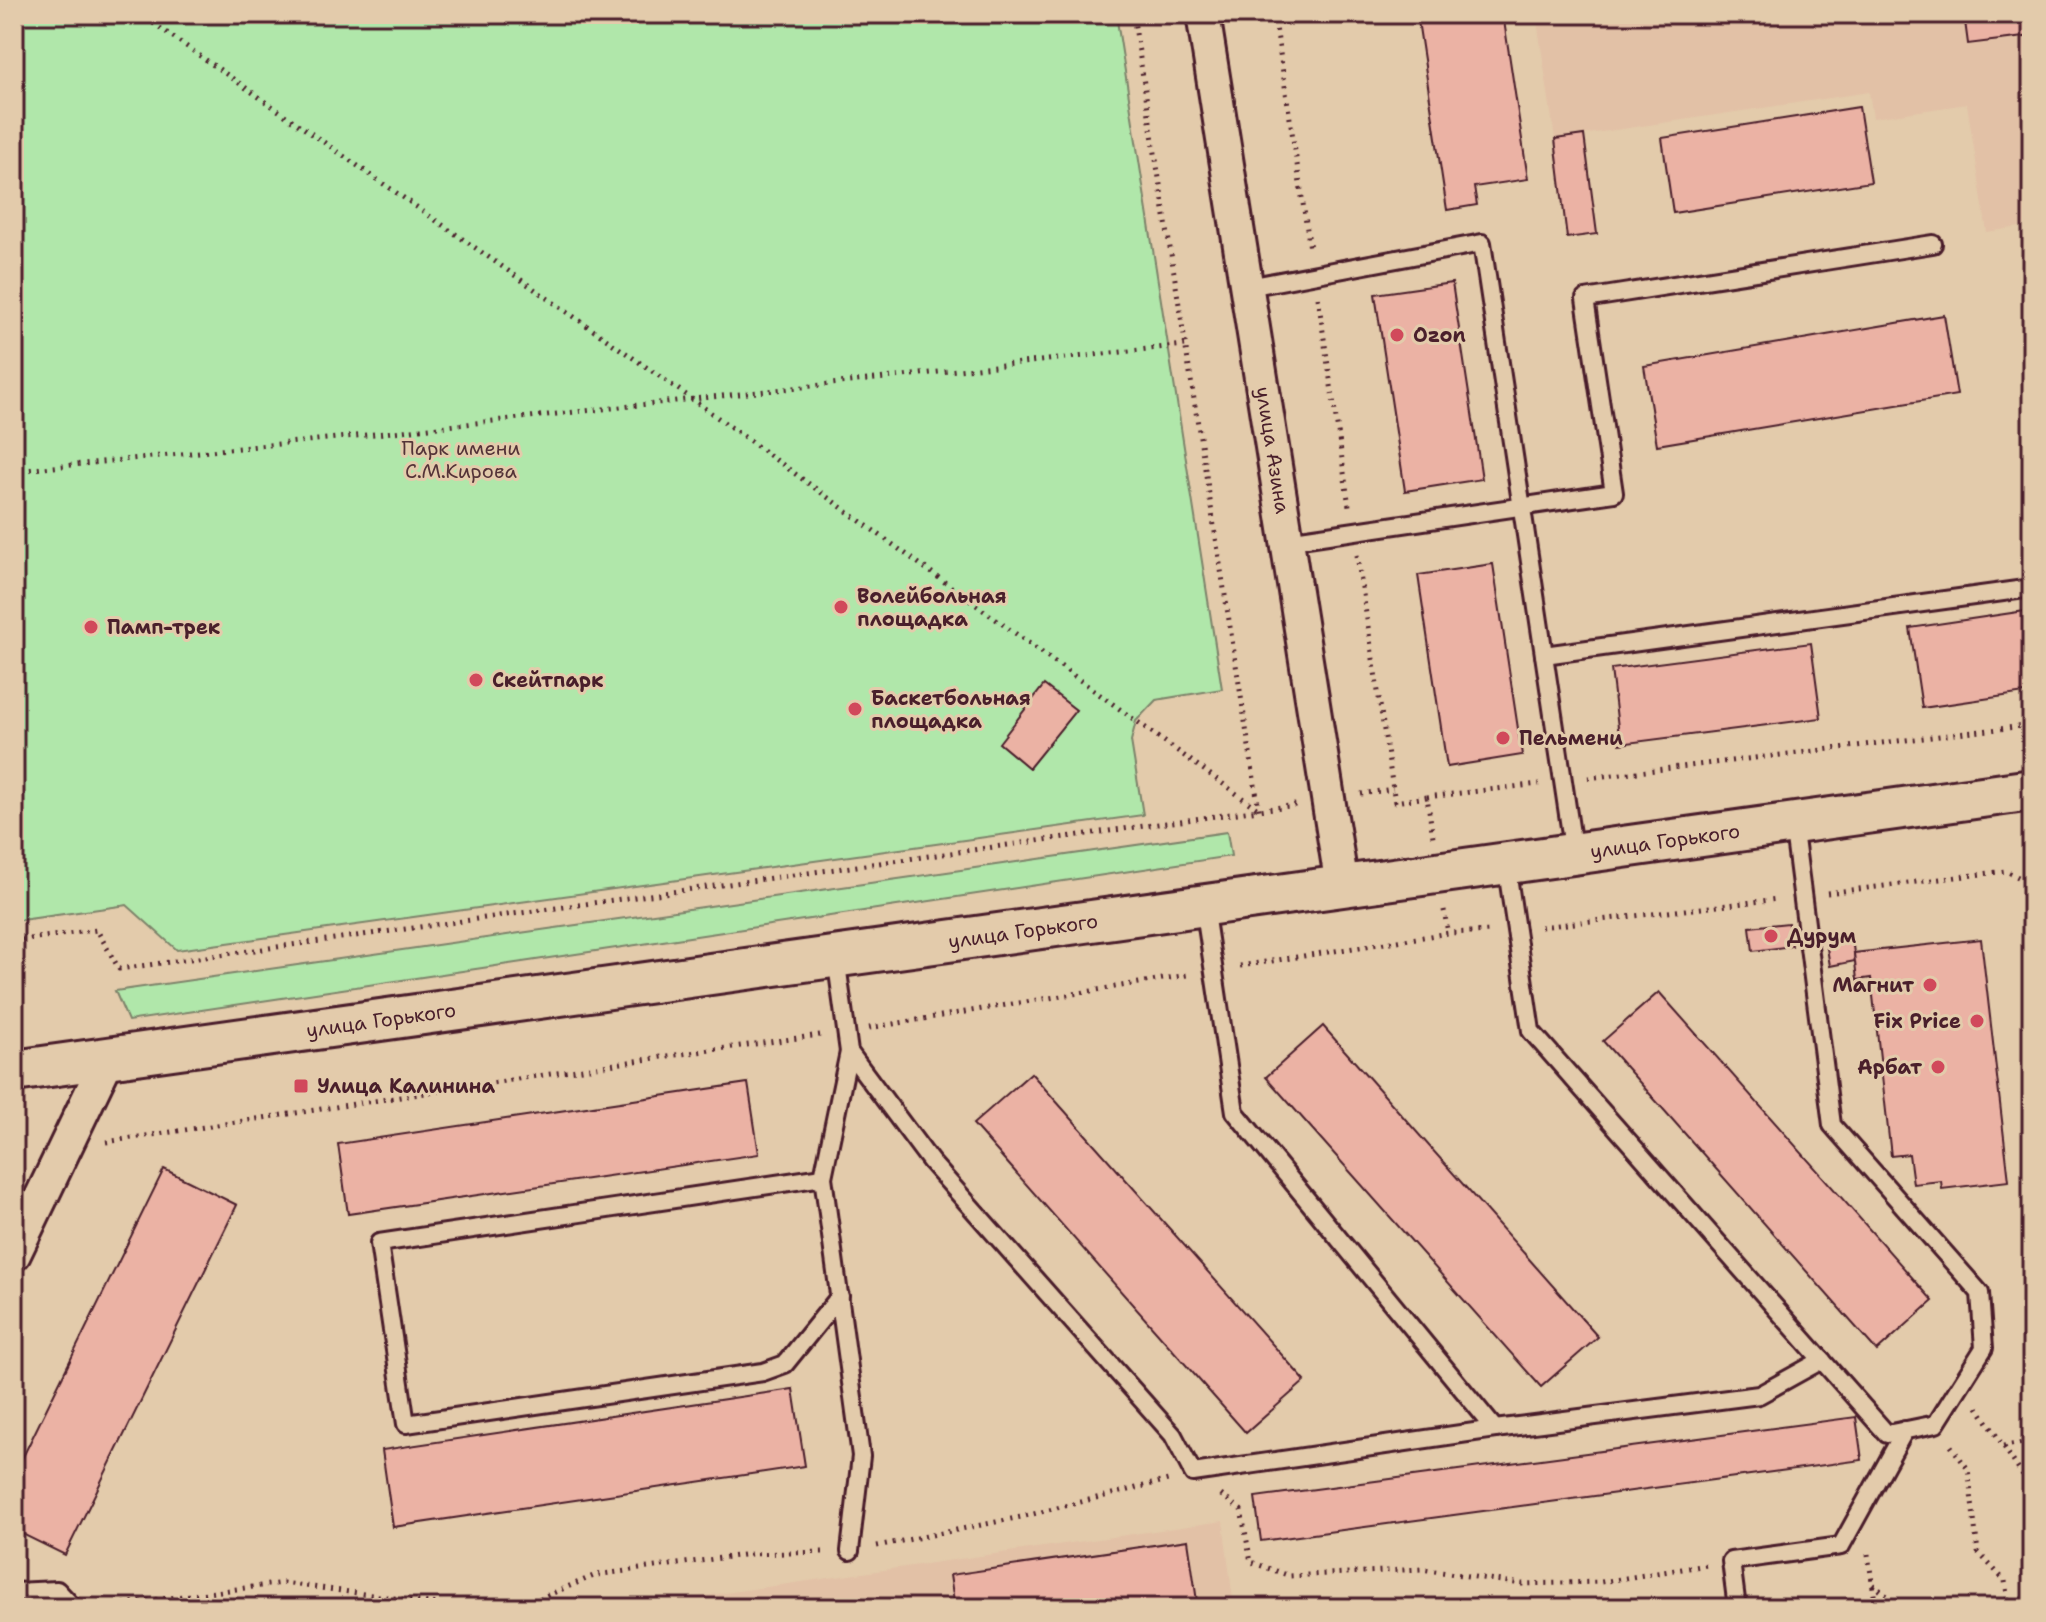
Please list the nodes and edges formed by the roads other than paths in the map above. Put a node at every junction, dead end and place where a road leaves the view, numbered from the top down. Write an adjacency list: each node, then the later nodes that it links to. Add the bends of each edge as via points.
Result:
1 (1203, 14): 3 (street, улица Азина)
2 (1933, 244): 4 (lane, via 1585,299 1614,493)
3 (1248, 287): 4 (lane, via 1482,243); 5 (street, улица Азина)
4 (1522, 506): 5 (lane); 7 (lane)
5 (1287, 541): 12 (street, улица Азина)
6 (2032, 588): 7 (lane)
7 (1544, 655): 10 (lane)
8 (2032, 790): 9 (street, улица Горького)
9 (1793, 823): 10 (street, улица Горького); 23 (lane, via 1832,1125 1980,1293 1984,1348 1936,1424)
10 (1574, 854): 11 (street, улица Горького)
11 (1506, 863): 12 (street, улица Горького); 21 (lane, via 1531,1031)
12 (1342, 886): 13 (street, улица Горького)
13 (1203, 905): 14 (street, улица Горького); 22 (lane, via 1235,1112)
14 (836, 957): 15 (lane); 16 (street, улица Горького)
15 (849, 1052): 18 (lane); 22 (lane, via 931,1162 1173,1435 1193,1473)
16 (108, 1058): 17 (street, улица Горького); 19 (street)
17 (14, 1071)
18 (823, 1177): 20 (lane); 20 (lane, via 379,1243 406,1424 763,1372 785,1364)
19 (14, 1254)
20 (840, 1296): 24 (lane, via 861,1456)
21 (1822, 1360): 22 (lane, via 1759,1395); 23 (lane, via 1887,1434)
22 (1495, 1429)
23 (1905, 1430): 27 (lane, via 1841,1546 1731,1561)
24 (850, 1551)
25 (14, 1592): 26 (lane, via 57,1590)
26 (74, 1608)
27 (1737, 1608)

